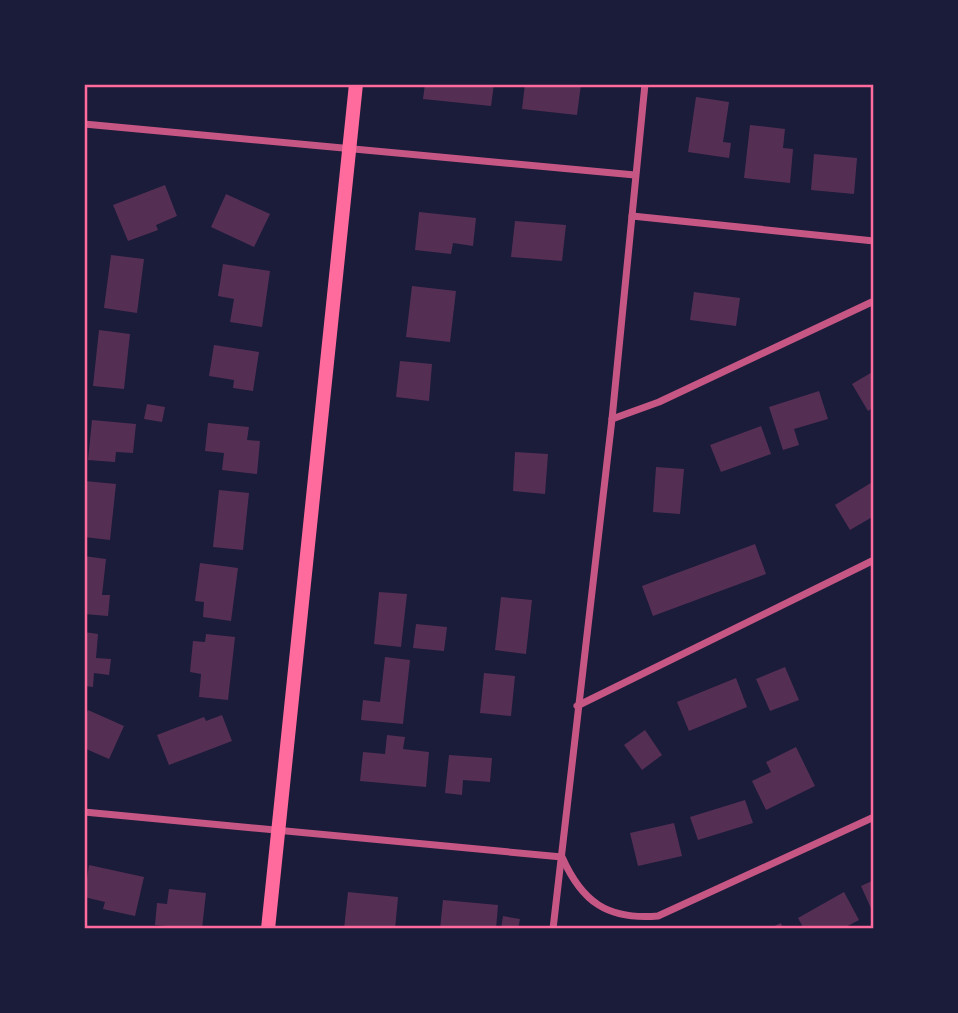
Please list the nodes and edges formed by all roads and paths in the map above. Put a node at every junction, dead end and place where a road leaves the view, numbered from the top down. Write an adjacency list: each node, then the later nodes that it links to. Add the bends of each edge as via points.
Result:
1 (356, 84): 4 (main road)
2 (645, 84): 5 (street)
3 (84, 124): 4 (street)
4 (350, 147): 5 (street); 14 (main road)
5 (635, 175): 6 (street)
6 (632, 216): 7 (street); 9 (street)
7 (874, 241)
8 (874, 301): 9 (street, via 659,402)
9 (612, 419): 11 (street)
10 (874, 561): 11 (street)
11 (577, 706): 15 (street)
12 (84, 812): 14 (street)
13 (874, 817): 15 (street, via 658,916 636,918 594,904 572,880)
14 (278, 830): 15 (street); 16 (main road)
15 (562, 857): 17 (street)
16 (268, 929)
17 (554, 929)

